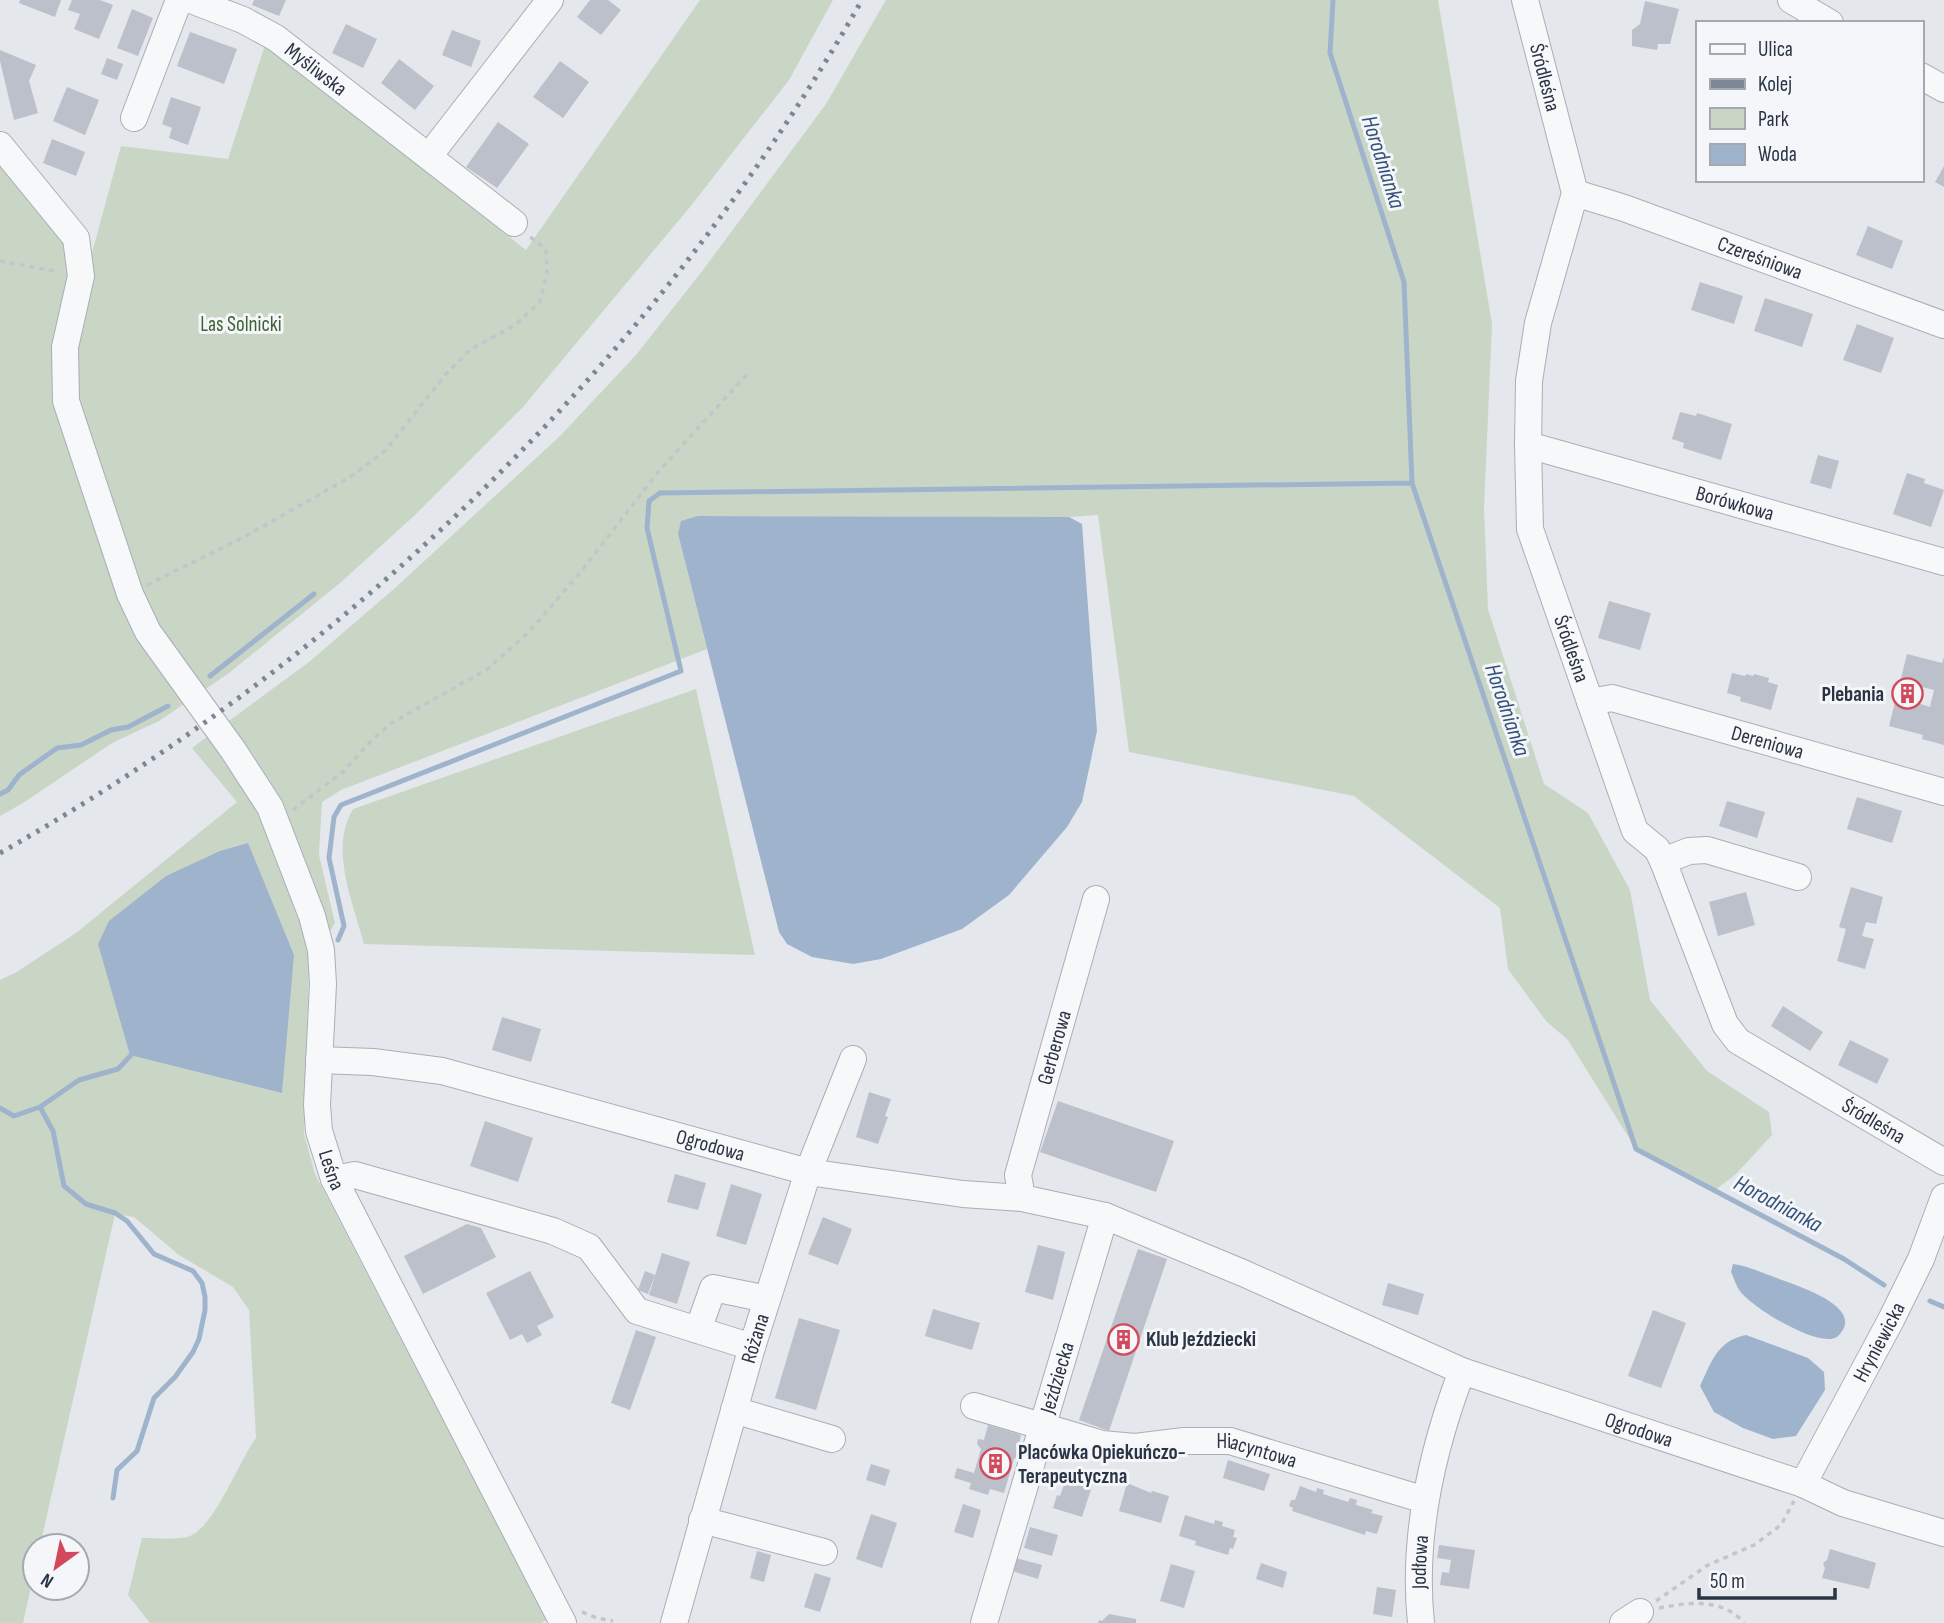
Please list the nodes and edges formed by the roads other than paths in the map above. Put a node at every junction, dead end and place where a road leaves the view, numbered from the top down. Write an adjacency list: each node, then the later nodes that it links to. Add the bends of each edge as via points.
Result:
1 (180, 0): 9 (street)
2 (191, 0): 11 (street, Myśliwska, via 276,38)
3 (550, 0): 11 (street)
4 (1525, 0): 12 (street, Śródleśna)
5 (1791, 0): 6 (street)
6 (1827, 21)
7 (1923, 77): 8 (street)
8 (1944, 89)
9 (134, 118)
10 (0, 145): 23 (street, Leśna, via 76,238 81,276 65,347 66,401 130,594 148,632 233,750 278,823 321,950)
11 (429, 156): 13 (street, Myśliwska)
12 (1574, 193): 14 (street, Czereśniowa); 15 (street, Śródleśna, via 1538,323 1529,381)
13 (514, 223)
14 (1944, 325)
15 (1528, 445): 16 (street, Borówkowa); 17 (street, Śródleśna, via 1530,529)
16 (1944, 562)
17 (1590, 702): 18 (street, Dereniowa, via 1612,698); 19 (street, Śródleśna, via 1635,831 1657,849)
18 (1944, 792)
19 (1663, 861): 20 (street, via 1707,850); 24 (street, Śródleśna, via 1725,1024 1738,1041)
20 (1798, 877)
21 (1096, 899): 28 (street, Gerberowa, via 1018,1175)
22 (853, 1059): 25 (street, Różana)
23 (319, 1060): 25 (street, Ogrodowa, via 442,1072); 26 (street, Leśna, via 319,1131)
24 (1944, 1162)
25 (808, 1172): 28 (street, Ogrodowa); 30 (street, Różana)
26 (334, 1179): 31 (street, via 355,1175 553,1231 589,1247 637,1311); 43 (street, Leśna)
27 (1944, 1197): 38 (street, Hryniewicka, via 1921,1259)
28 (1022, 1198): 29 (street, Ogrodowa)
29 (1105, 1216): 33 (street, Ogrodowa); 36 (street, Jeździecka)
30 (767, 1300): 31 (street, via 713,1288); 32 (street, Różana)
31 (698, 1330): 32 (street)
32 (752, 1347): 35 (street, Różana)
33 (1462, 1371): 38 (street, Ogrodowa); 39 (street)
34 (974, 1406): 36 (street, Hiacyntowa)
35 (734, 1410): 37 (street); 40 (street, Różana)
36 (1044, 1428): 39 (street, Hiacyntowa, via 1102,1444 1135,1447 1230,1441); 45 (street, Jeździecka)
37 (832, 1439)
38 (1803, 1484): 41 (street, Ogrodowa, via 1843,1503)
39 (1425, 1500): 46 (street, Jodłowa, via 1417,1587)
40 (702, 1520): 42 (street); 44 (street, Różana)
41 (1944, 1533)
42 (824, 1552)
43 (569, 1616)
44 (674, 1623)
45 (984, 1623)
46 (1421, 1623)

